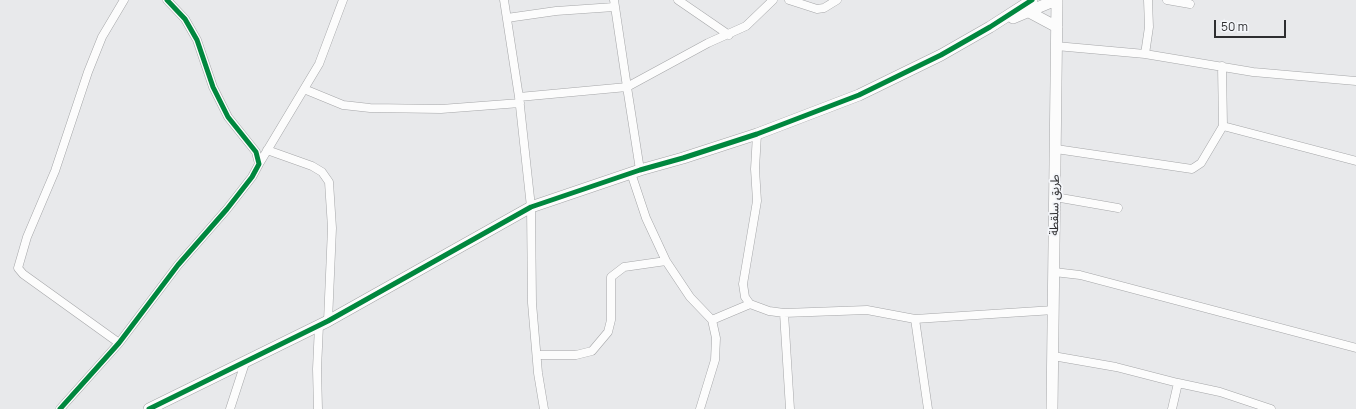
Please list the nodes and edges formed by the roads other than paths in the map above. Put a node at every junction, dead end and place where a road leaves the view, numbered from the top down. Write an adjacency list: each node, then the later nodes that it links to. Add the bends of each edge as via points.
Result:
1 (124, 0): 47 (street, via 102,37 88,72 55,171 27,237 18,268)
2 (167, 0): 34 (street, via 186,19 228,118 256,152)
3 (343, 0): 27 (street, via 319,64)
4 (504, 0): 18 (street)
5 (678, 0): 21 (street)
6 (773, 0): 21 (street, via 746,26)
7 (789, 0): 8 (street, via 817,9)
8 (837, 0)
9 (1024, 0): 16 (street)
10 (1032, 0): 16 (street)
11 (1057, 0): 17 (street); 20 (street, طريق سلقطة)
12 (1148, 0): 23 (street, via 1149,27)
13 (1167, 0): 15 (street)
14 (614, 4): 18 (street); 26 (street)
15 (1190, 4)
16 (1012, 12): 19 (street)
17 (1029, 12): 19 (street); 20 (street)
18 (507, 18): 28 (street)
19 (990, 27): 30 (street, via 906,73 859,95)
20 (1057, 27): 22 (street, طريق سلقطة)
21 (729, 35): 26 (street, via 708,43)
22 (1056, 46): 23 (street); 31 (street, طريق سلقطة)
23 (1145, 54): 24 (street)
24 (1222, 66): 25 (street, via 1253,72); 29 (street)
25 (1356, 81)
26 (627, 87): 28 (street); 35 (street)
27 (304, 90): 28 (street, via 343,105 370,108 441,109); 32 (street)
28 (519, 100): 37 (street)
29 (1223, 126): 31 (street, via 1201,163 1192,169); 33 (street)
30 (756, 134): 35 (street); 41 (street, via 757,201 743,284 745,297)
31 (1056, 149): 36 (street, طريق سلقطة)
32 (267, 150): 34 (street); 46 (street, via 312,166 322,172 329,182 332,228)
33 (1356, 161)
34 (259, 164): 47 (street, via 227,209 178,265)
35 (636, 171): 37 (street); 39 (street, via 646,218)
36 (1055, 197): 38 (street); 40 (street, طريق سلقطة)
37 (532, 207): 46 (street); 49 (street, via 532,303)
38 (1118, 208)
39 (666, 261): 45 (street, via 690,297); 49 (street, via 624,267 611,277 612,320 608,332 592,351 576,355)
40 (1054, 272): 42 (street, طريق سلقطة); 48 (street, via 1080,275)
41 (750, 304): 43 (street); 45 (street)
42 (1054, 310): 44 (street); 50 (street, طريق سلقطة)
43 (784, 313): 44 (street, via 867,310); 59 (street)
44 (915, 319): 60 (street)
45 (712, 320): 58 (street, via 716,338 715,360)
46 (324, 323): 51 (street); 56 (street)
47 (119, 343): 53 (street)
48 (1356, 348)
49 (537, 355): 57 (street)
50 (1053, 356): 52 (street, via 1116,367); 61 (street, طريق سلقطة)
51 (245, 363): 54 (street); 55 (street)
52 (1178, 383): 62 (street); 63 (street, via 1220,392)
53 (60, 409)
54 (149, 409)
55 (230, 409)
56 (318, 409)
57 (544, 409)
58 (700, 409)
59 (790, 409)
60 (928, 409)
61 (1052, 409)
62 (1172, 409)
63 (1271, 409)

